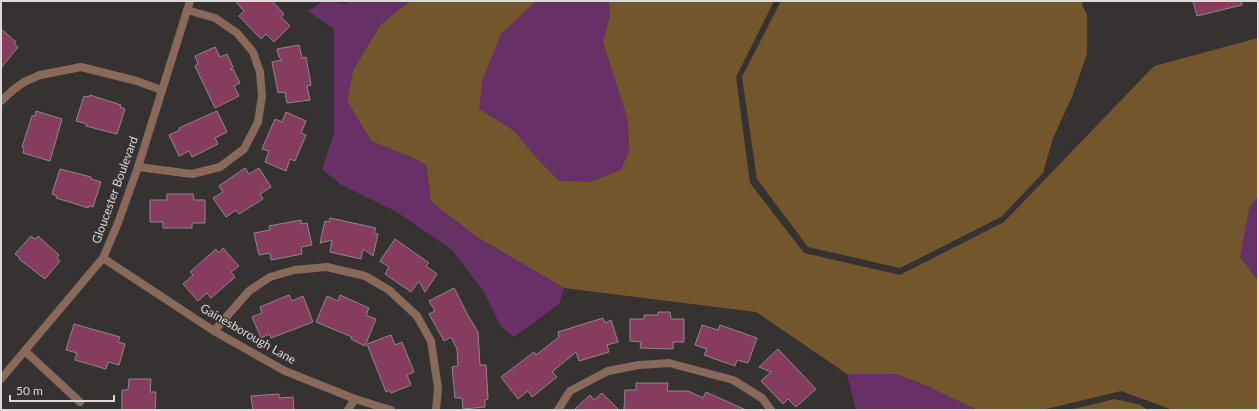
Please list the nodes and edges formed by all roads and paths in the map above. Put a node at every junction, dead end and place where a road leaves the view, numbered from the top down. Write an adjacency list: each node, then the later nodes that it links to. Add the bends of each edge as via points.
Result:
1 (190, 1): 2 (street, Gloucester Boulevard)
2 (187, 10): 3 (street, Gloucester Boulevard); 5 (street, via 215,18 237,33 253,52 260,72 262,96 258,122 244,149 220,167 192,174)
3 (161, 90): 4 (street, via 137,81 81,67 40,75 24,82); 5 (street, Gloucester Boulevard)
4 (1, 101)
5 (138, 167): 6 (street, Gloucester Boulevard)
6 (103, 258): 7 (street, Gainesborough Lane); 8 (street, Gloucester Boulevard)
7 (214, 331): 10 (street, Gainesborough Lane, via 285,371); 14 (street, via 249,291 270,277 294,270 328,267 365,276 388,290 417,316 431,341 438,388)
8 (25, 351): 9 (street, Gloucester Boulevard); 11 (street)
9 (1, 379)
10 (355, 398): 12 (street); 13 (street, Gainesborough Lane)
11 (80, 402)
12 (348, 410)
13 (391, 410)
14 (436, 410)
15 (558, 410): 16 (street, via 570,391 608,371 669,363 733,380 762,398)
16 (772, 410)

